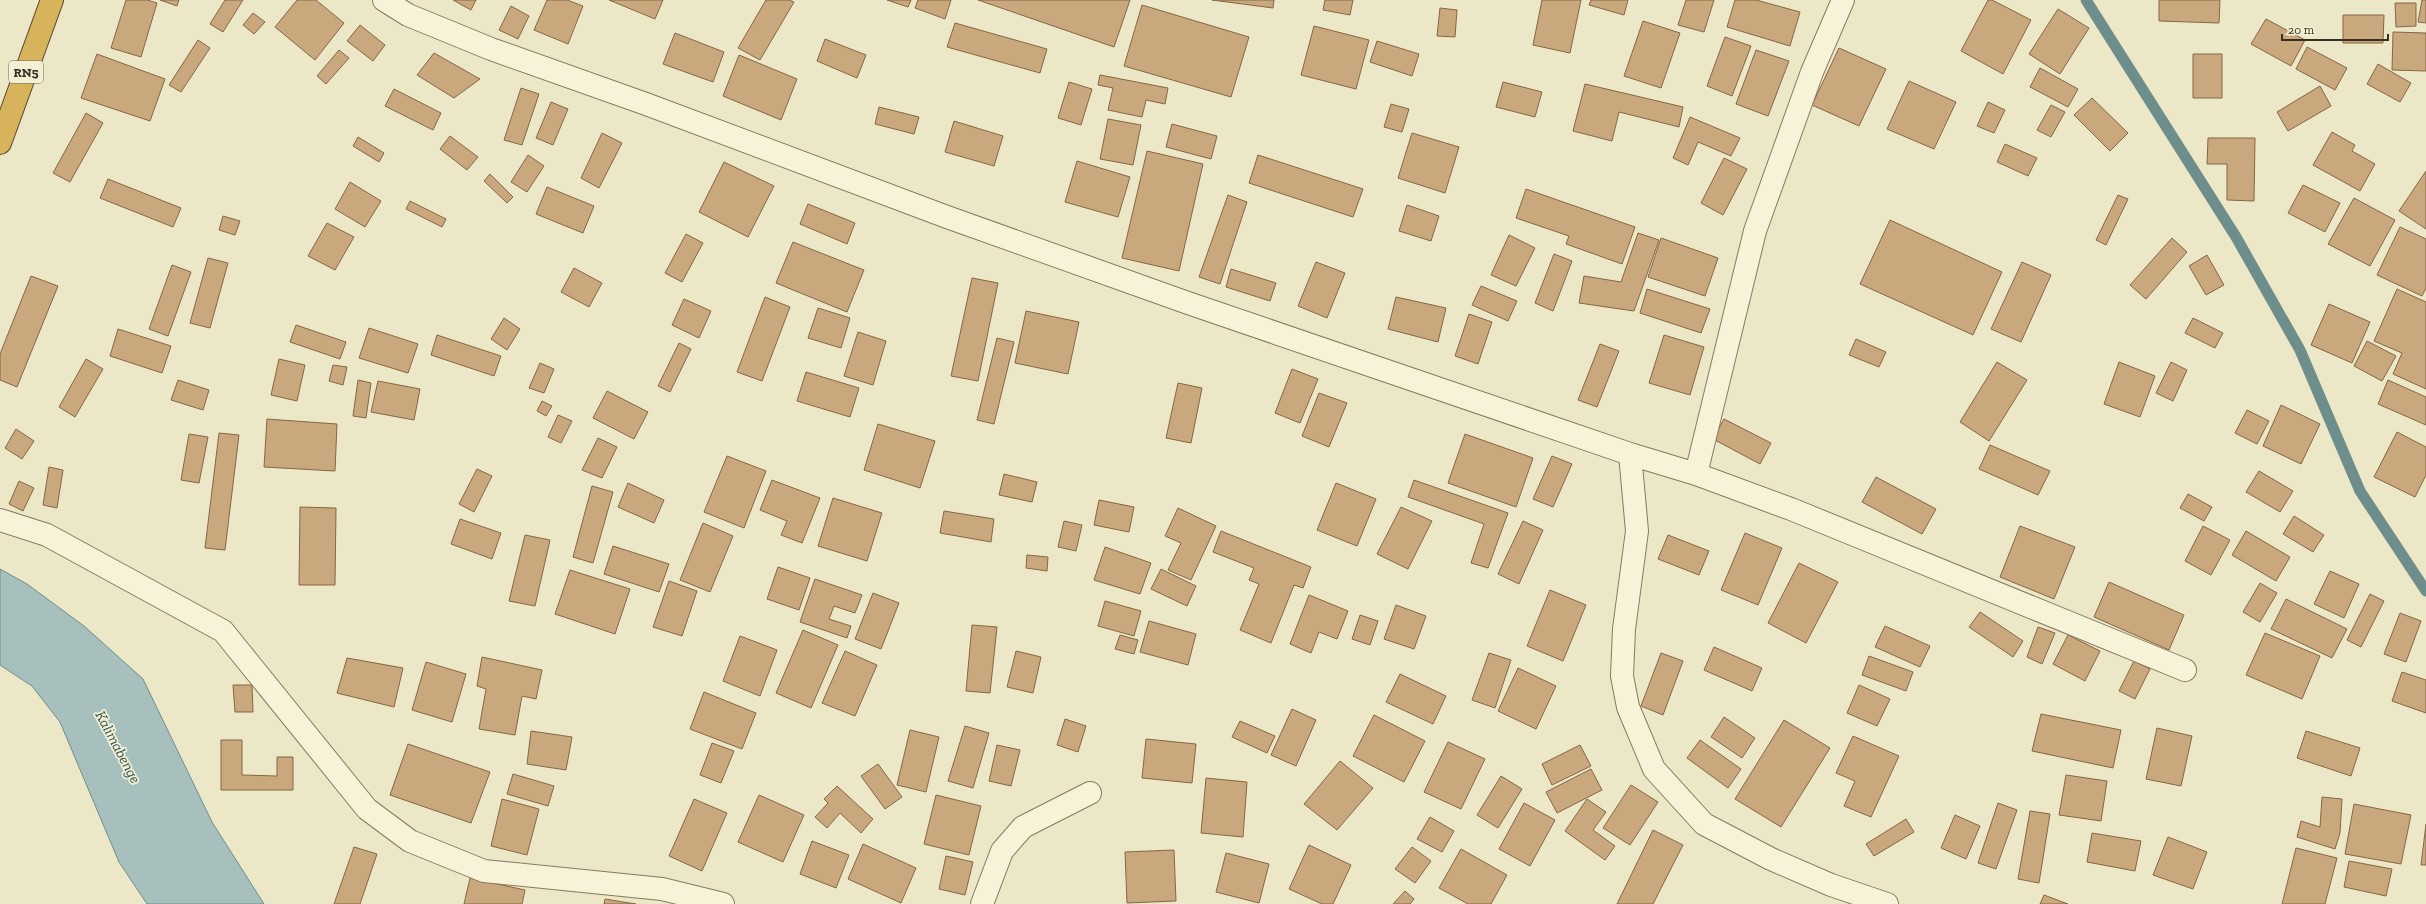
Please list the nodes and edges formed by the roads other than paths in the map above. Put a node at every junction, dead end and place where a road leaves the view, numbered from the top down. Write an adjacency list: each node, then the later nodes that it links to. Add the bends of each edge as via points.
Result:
1 (52, 0): 4 (highway, RN5)
2 (384, 0): 5 (street, via 408,15 491,49 948,217 1188,303)
3 (1843, 0): 6 (street, via 1812,72 1755,231)
4 (0, 143)
5 (1630, 454): 6 (street); 12 (street, via 1637,531 1624,629 1622,676 1628,708 1654,769 1704,824 1771,859)
6 (1696, 474): 8 (street, via 1791,509)
7 (0, 520): 10 (street, via 47,535 223,631 367,809 410,841 484,871 662,889)
8 (2185, 670)
9 (1090, 793): 11 (street, via 1023,827 1002,851)
10 (723, 904)
11 (982, 904)
12 (1887, 904)

